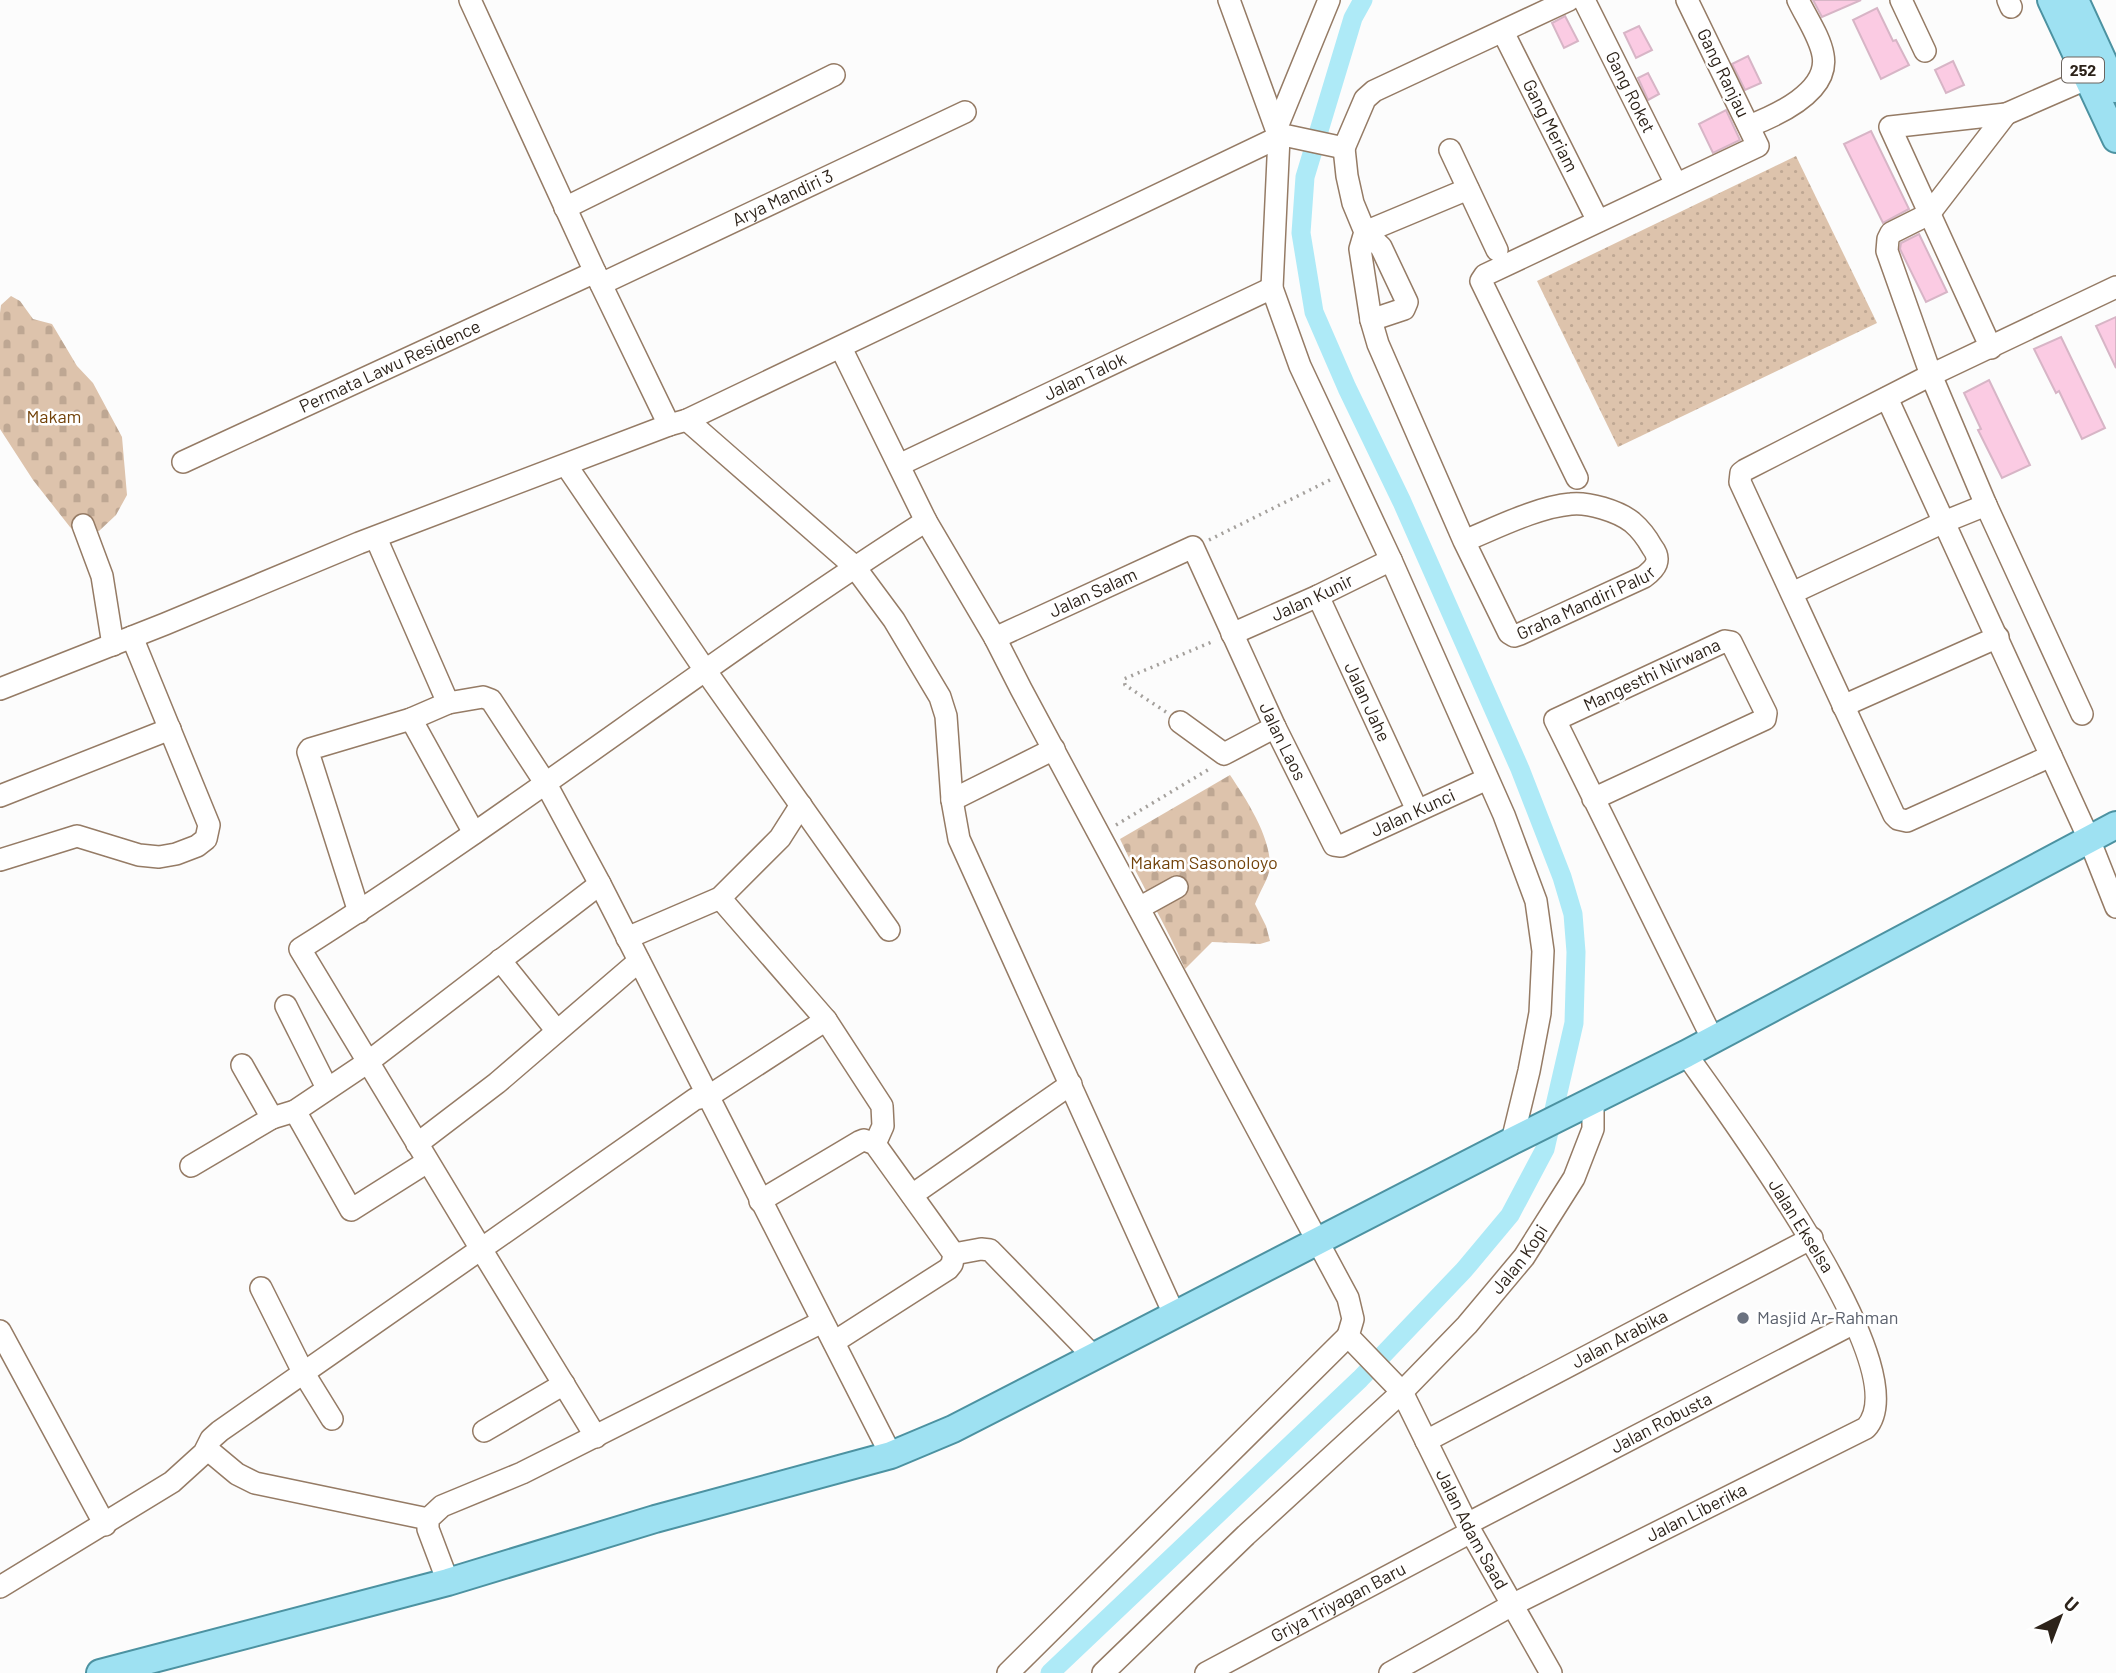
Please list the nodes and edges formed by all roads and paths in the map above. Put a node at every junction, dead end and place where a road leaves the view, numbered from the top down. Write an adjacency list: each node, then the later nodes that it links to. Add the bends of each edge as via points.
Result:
1 (470, 0): 24 (street)
2 (1229, 0): 17 (street)
3 (1329, 0): 17 (street)
4 (1569, 0): 11 (street)
5 (1584, 0): 22 (street, Gang Roket)
6 (1688, 0): 18 (street, Gang Ranjau)
7 (1797, 0): 18 (street, via 1823,55 1822,72 1800,100)
8 (1901, 0): 12 (street)
9 (2051, 0): 14 (main road, 252)
10 (2075, 0): 14 (main road, 252)
11 (1503, 32): 20 (street, via 1374,91); 26 (street, Gang Meriam)
12 (1925, 51)
13 (834, 75): 24 (street)
14 (2103, 79): 16 (street, via 2057,90); 19 (main road, 252)
15 (965, 112): 29 (street, Arya Mandiri 3)
16 (2006, 114): 25 (street); 25 (street, via 1890,127)
17 (1281, 134): 20 (street); 31 (street); 33 (street)
18 (1753, 136): 22 (street)
19 (2116, 139)
20 (1340, 147): 27 (street, Graha Mandiri Palur)
21 (1450, 150): 23 (street)
22 (1676, 184): 26 (street)
23 (1468, 189): 27 (street); 28 (street)
24 (565, 208): 29 (street)
25 (1929, 214): 34 (street); 35 (street, via 1895,229 1886,244)
26 (1598, 220): 42 (street, via 1481,281)
27 (1365, 232): 32 (street, Graha Mandiri Palur, via 1360,249); 32 (street, Graha Mandiri Palur, via 1381,247 1407,302 1404,309)
28 (1497, 250)
29 (598, 278): 37 (street); 38 (street, Permata Lawu Residence)
30 (2116, 287): 34 (street)
31 (1272, 288): 40 (street, Jalan Talok); 41 (street, via 1300,366)
32 (1371, 320): 48 (street, Graha Mandiri Palur)
33 (841, 348): 37 (street); 40 (street)
34 (1991, 348): 35 (street)
35 (1931, 375): 36 (street); 43 (street)
36 (1887, 398): 45 (street); 52 (street, via 1741,473 1740,482)
37 (678, 422): 39 (street); 51 (street)
38 (183, 462)
39 (566, 465): 47 (street); 58 (street)
40 (899, 465): 44 (street)
41 (1348, 471): 49 (path); 50 (street)
42 (1577, 478)
43 (1986, 505): 45 (street); 62 (street)
44 (926, 521): 51 (street); 56 (street)
45 (1944, 522): 52 (street); 55 (street)
46 (83, 525): 57 (street)
47 (376, 538): 57 (street); 60 (street)
48 (1464, 541): 48 (street, Graha Mandiri Palur, via 1514,636 1644,577 1658,559 1626,518 1572,503)
49 (1194, 547): 54 (street, Jalan Laos); 56 (street, Jalan Salam)
50 (1391, 560): 53 (street, Jalan Kunir); 70 (street)
51 (854, 566): 58 (street); 74 (street, via 894,620 940,697 946,716)
52 (1792, 593): 61 (street)
53 (1318, 596): 54 (street, Jalan Kunir); 76 (street, Jalan Jahe)
54 (1233, 634): 64 (path, via 1124,679 1125,685); 65 (street, Jalan Laos)
55 (1998, 637): 61 (street); 69 (street)
56 (995, 638): 67 (street)
57 (123, 641): 59 (street); 66 (street)
58 (705, 670): 71 (street); 75 (street)
59 (0, 689)
60 (448, 703): 63 (street); 71 (street, via 483,697 491,700)
61 (1843, 706): 69 (street, via 1894,815 1902,821)
62 (2082, 715)
63 (411, 719): 78 (street); 88 (street, via 308,752)
64 (1180, 722): 68 (street)
65 (1275, 727): 68 (street); 81 (street, Jalan Laos, via 1331,842)
66 (170, 729): 72 (street); 82 (street, via 209,825 202,843 159,857 78,836)
67 (1054, 750): 74 (street); 79 (street)
68 (1224, 754): 79 (path, via 1218,764)
69 (2051, 756): 80 (street)
70 (1487, 779): 76 (street, Jalan Kunci); 106 (street, via 1536,901 1542,951 1540,1013)
71 (546, 784): 78 (street); 83 (street)
72 (0, 796)
73 (1593, 799): 73 (street, Mangesthi Nirwana, via 1765,719 1731,642 1555,720); 96 (street, Mangesthi Nirwana)
74 (951, 800): 100 (street, via 968,862)
75 (801, 805): 85 (street, via 780,838); 89 (street)
76 (1417, 810): 81 (street, Jalan Kunci)
77 (2116, 825): 80 (main road)
78 (474, 833): 88 (street)
79 (1100, 835): 87 (street)
80 (2089, 839): 86 (street); 96 (main road)
81 (1338, 846)
82 (0, 860)
83 (600, 884): 90 (street); 91 (street)
84 (1177, 887): 87 (street)
85 (720, 898): 90 (street); 94 (street)
86 (2116, 907)
87 (1139, 908): 113 (street)
88 (359, 912): 98 (street, via 300,949)
89 (889, 930)
90 (627, 938): 92 (street)
91 (500, 960): 95 (street); 98 (street)
92 (639, 961): 95 (street); 102 (street)
93 (286, 1006): 101 (street)
94 (827, 1020): 102 (street); 107 (street, via 882,1106 883,1126)
95 (557, 1031): 108 (street)
96 (1713, 1040): 97 (main road)
97 (1686, 1054): 103 (main road); 112 (street, Jalan Ekselsa)
98 (368, 1062): 101 (street); 108 (street)
99 (242, 1065): 105 (street)
100 (1071, 1084): 110 (street); 117 (street)
101 (327, 1088): 104 (street)
102 (709, 1096): 111 (street); 114 (street, via 695,1099)
103 (1591, 1102): 106 (main road); 126 (street, Jalan Kopi, via 1593,1129 1574,1178 1524,1257 1467,1325)
104 (295, 1111): 105 (street); 108 (street, via 351,1210)
105 (272, 1118): 109 (street)
106 (1518, 1138): 113 (main road)
107 (875, 1144): 110 (street); 111 (street, via 859,1142)
108 (422, 1153): 114 (street)
109 (191, 1166)
110 (912, 1195): 115 (street)
111 (760, 1201): 118 (street)
112 (1812, 1238): 119 (street, Jalan Ekselsa); 131 (street, Jalan Arabika)
113 (1319, 1242): 117 (main road); 121 (street, via 1352,1310)
114 (481, 1249): 124 (street); 125 (street)
115 (954, 1254): 122 (street, via 948,1269); 123 (street, via 990,1250)
116 (261, 1287): 124 (street)
117 (1174, 1314): 123 (main road)
118 (822, 1322): 122 (street); 130 (street)
119 (1854, 1323): 127 (street, Jalan Ekselsa, via 1872,1369); 136 (street, Jalan Robusta)
120 (0, 1331): 135 (street)
121 (1352, 1339): 126 (street, Jalan Adam Saad); 141 (street)
122 (834, 1342): 133 (street)
123 (1095, 1358): 133 (main road)
124 (303, 1371): 128 (street); 132 (street, via 220,1431)
125 (564, 1384): 129 (street); 130 (street)
126 (1398, 1387): 131 (street, Jalan Adam Saad); 142 (street, Jalan Kopi)
127 (1874, 1415): 139 (street, Jalan Liberika, via 1866,1428)
128 (332, 1419)
129 (484, 1431)
130 (596, 1437): 134 (street, via 442,1506)
131 (1426, 1441): 136 (street, Jalan Adam Saad)
132 (203, 1453): 134 (street, via 255,1483); 135 (street, via 172,1482)
133 (891, 1455): 137 (main road, via 655,1519)
134 (428, 1519): 137 (street)
135 (105, 1525): 138 (street)
136 (1469, 1528): 139 (street, Jalan Adam Saad); 143 (street, Griya Triyagan Baru)
137 (448, 1582): 140 (main road)
138 (0, 1587)
139 (1514, 1604): 144 (street, Jalan Liberika); 145 (street, Jalan Adam Saad)
140 (100, 1673)
141 (1008, 1673)
142 (1103, 1673)
143 (1206, 1673)
144 (1390, 1673)
145 (1551, 1673)

